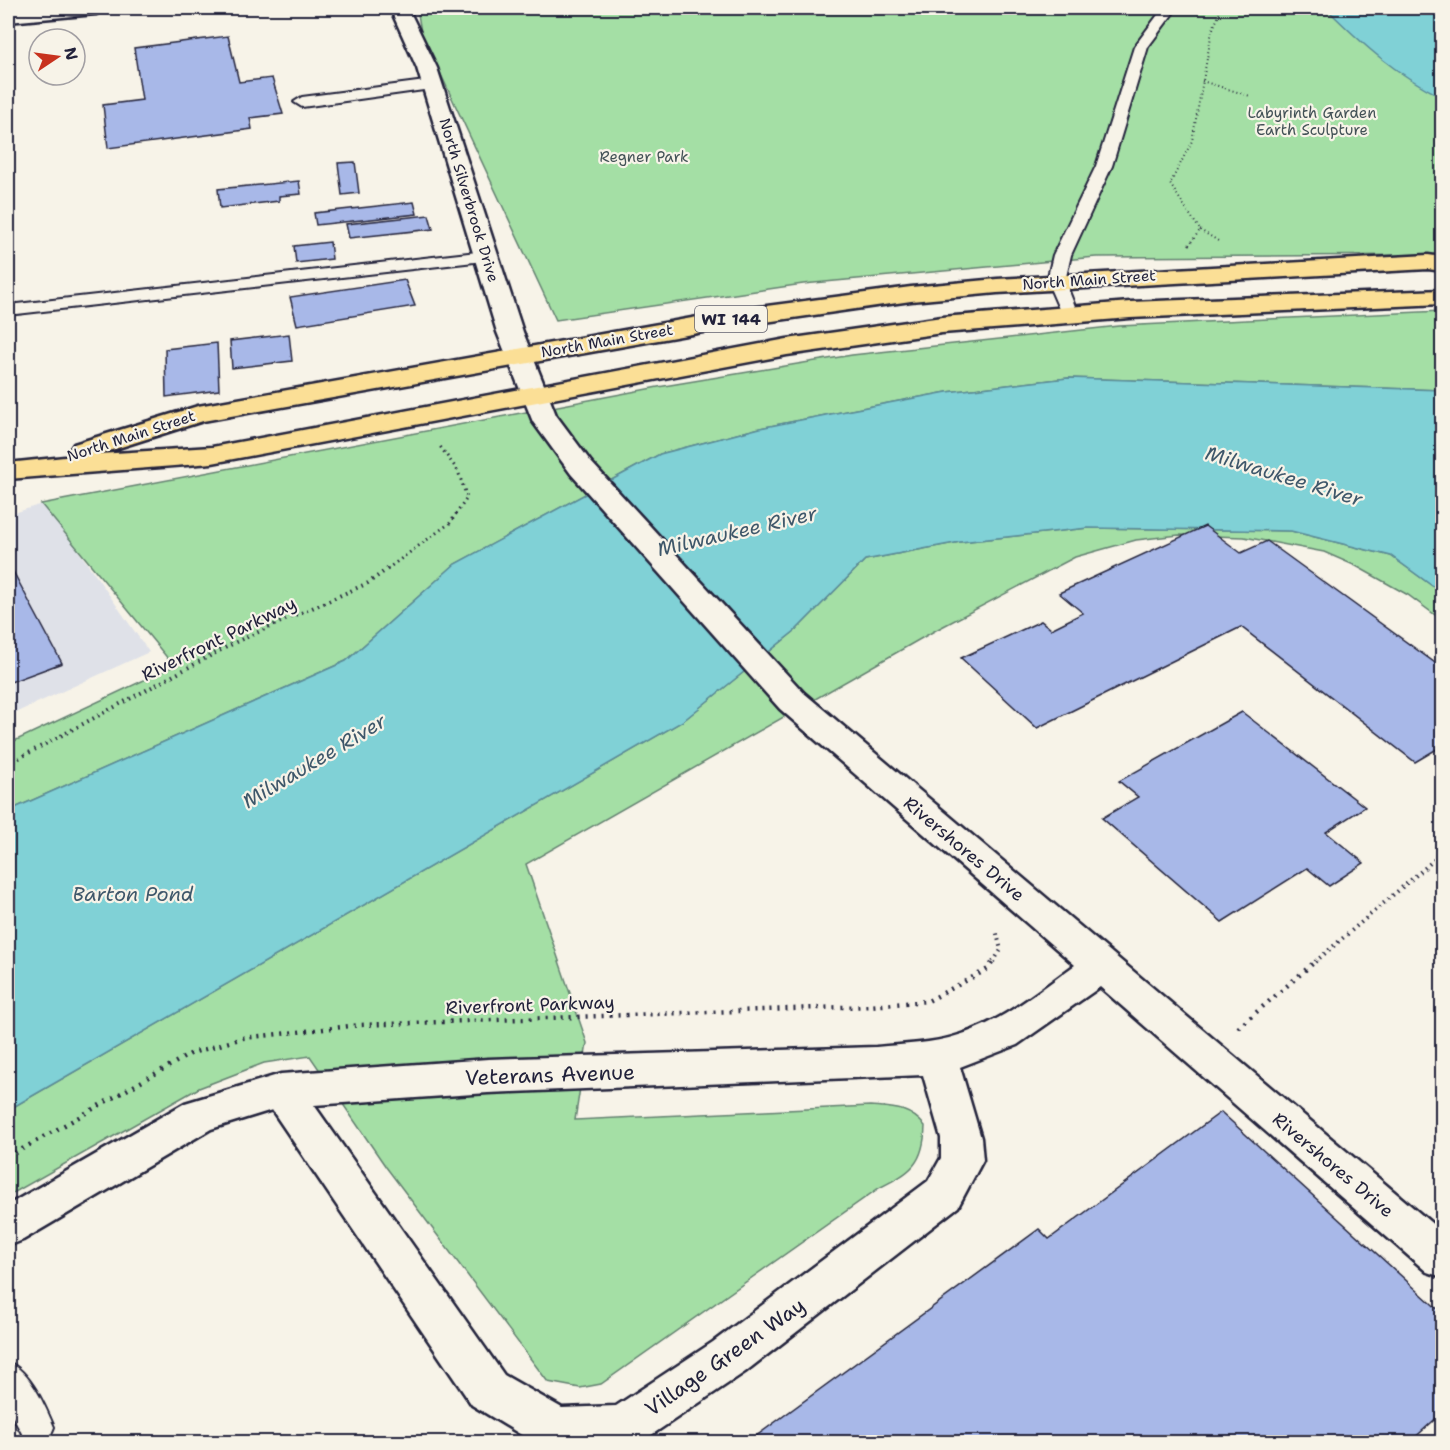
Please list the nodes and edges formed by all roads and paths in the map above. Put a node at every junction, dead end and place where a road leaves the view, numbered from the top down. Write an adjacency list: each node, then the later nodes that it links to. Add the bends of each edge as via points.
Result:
1 (96, 8): 5 (street)
2 (399, 8): 7 (street, North Silverbrook Drive)
3 (1170, 8): 13 (lane, via 1141,47 1104,166 1062,255)
4 (1222, 8): 6 (path, via 1212,32)
5 (8, 15)
6 (1202, 81): 8 (path); 12 (path, via 1192,141 1170,184 1200,230)
7 (433, 85): 9 (lane); 10 (street, North Silverbrook Drive)
8 (1251, 96)
9 (302, 102)
10 (486, 256): 15 (lane); 17 (street, North Silverbrook Drive)
11 (1443, 264): 12 (main road, North Main Street / WI 144)
12 (1168, 275): 13 (main road, North Main Street / WI 144)
13 (1056, 281): 16 (lane); 17 (main road, North Main Street / WI 144, via 912,294 772,313)
14 (1443, 297): 16 (main road, North Main Street / WI 144)
15 (8, 310)
16 (1069, 314): 18 (main road, North Main Street / WI 144, via 787,347)
17 (520, 357): 18 (street, North Silverbrook Drive); 20 (main road, North Main Street / WI 144, via 198,414)
18 (535, 393): 19 (main road, North Main Street / WI 144); 23 (street, Rivershores Drive, via 546,422 581,468 792,701)
19 (411, 418): 20 (main road, North Main Street / WI 144, via 212,454); 21 (path, Riverfront Parkway, via 433,437 458,471 467,498 450,523 368,583 236,642)
20 (21, 469)
21 (8, 764)
22 (1443, 853): 25 (path)
23 (1033, 908): 24 (street, Rivershores Drive); 28 (path, Riverfront Parkway, via 995,930 1001,950 988,969 928,1001 360,1024 243,1038 192,1053)
24 (1101, 966): 25 (street, Rivershores Drive); 26 (street, Veterans Avenue, via 999,1037)
25 (1204, 1056): 30 (street, Rivershores Drive)
26 (937, 1057): 27 (street, Veterans Avenue, via 876,1063 488,1076); 27 (street, Village Green Way, via 962,1138 962,1161 943,1194 729,1357 623,1428 557,1431 488,1390)
27 (281, 1091): 29 (street, Veterans Avenue, via 200,1115)
28 (8, 1157)
29 (8, 1227)
30 (1443, 1258)
31 (8, 1378): 32 (lane)
32 (37, 1426)

